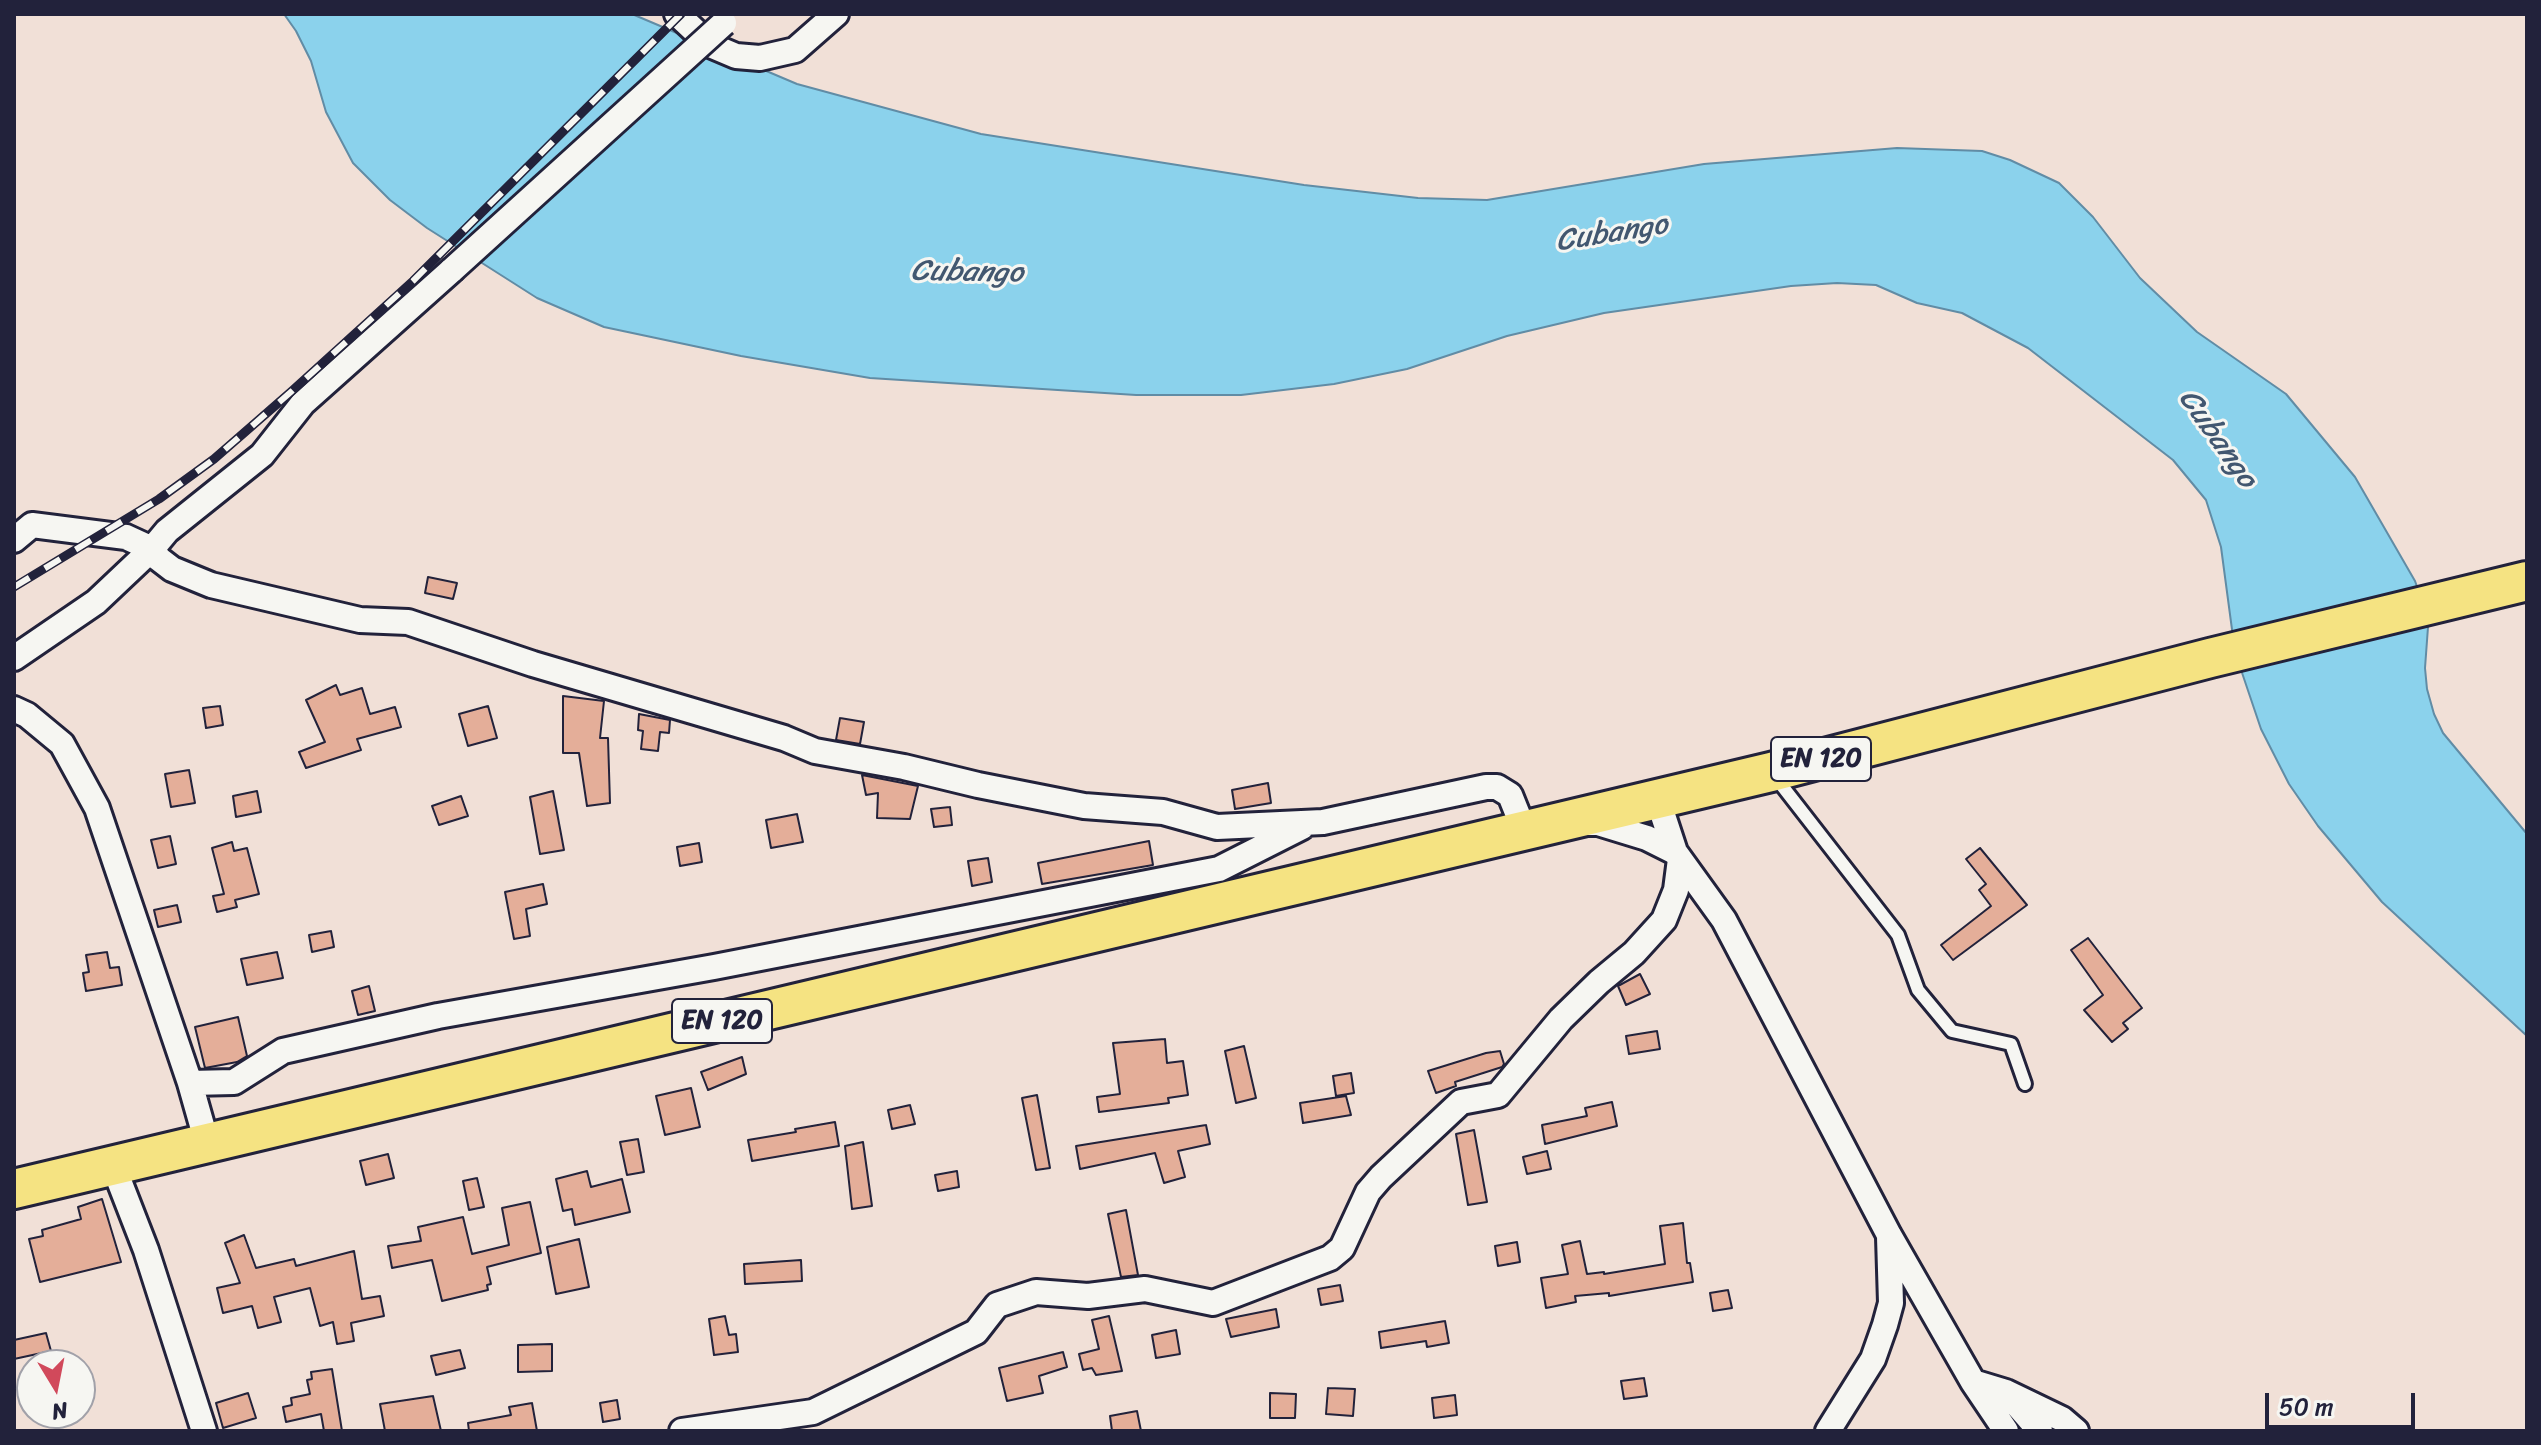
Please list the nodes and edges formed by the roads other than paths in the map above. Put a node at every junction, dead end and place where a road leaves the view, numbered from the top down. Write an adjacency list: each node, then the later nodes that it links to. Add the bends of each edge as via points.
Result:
1 (677, 14): 2 (street, via 710,45 736,56 760,58 795,50)
2 (836, 14)
3 (729, 18): 5 (street, bridge, via 303,403 262,455)
4 (20, 528): 5 (street, via 126,537)
5 (152, 549): 7 (street, via 96,602); 11 (street, via 172,569 211,585 360,620 408,622 815,751 1084,806 1163,812 1217,827)
6 (2527, 581): 9 (main road, EN 120)
7 (14, 658)
8 (14, 709): 14 (street, via 62,744 97,808)
9 (1771, 772): 10 (main road, EN 120); 15 (lane, via 1898,935 1918,990 1952,1031 2011,1044)
10 (1657, 797): 12 (main road, EN 120); 13 (street)
11 (1307, 824): 12 (street, via 1497,787); 14 (street, via 1219,869 438,1016 283,1051 234,1082)
12 (1538, 827): 13 (street, via 1598,823 1647,838); 16 (main road, EN 120)
13 (1678, 856): 19 (street, via 1724,920); 23 (street, via 1676,890 1664,920 1561,1019 1498,1095 1461,1102 1381,1177 1368,1192 1342,1248 1330,1258 1213,1303 1145,1289 1088,1296 1036,1292 997,1305 976,1332 813,1412)
14 (190, 1083): 16 (street)
15 (2025, 1084)
16 (207, 1143): 17 (main road, EN 120)
17 (113, 1165): 18 (main road, EN 120); 22 (street)
18 (14, 1189)
19 (1889, 1235): 20 (street); 24 (street, via 1891,1303 1885,1325 1873,1359)
20 (1973, 1382): 21 (street); 25 (street)
21 (2006, 1392): 26 (street); 27 (street)
22 (204, 1431)
23 (682, 1431)
24 (1828, 1431)
25 (2006, 1431)
26 (2040, 1431)
27 (2076, 1431)

